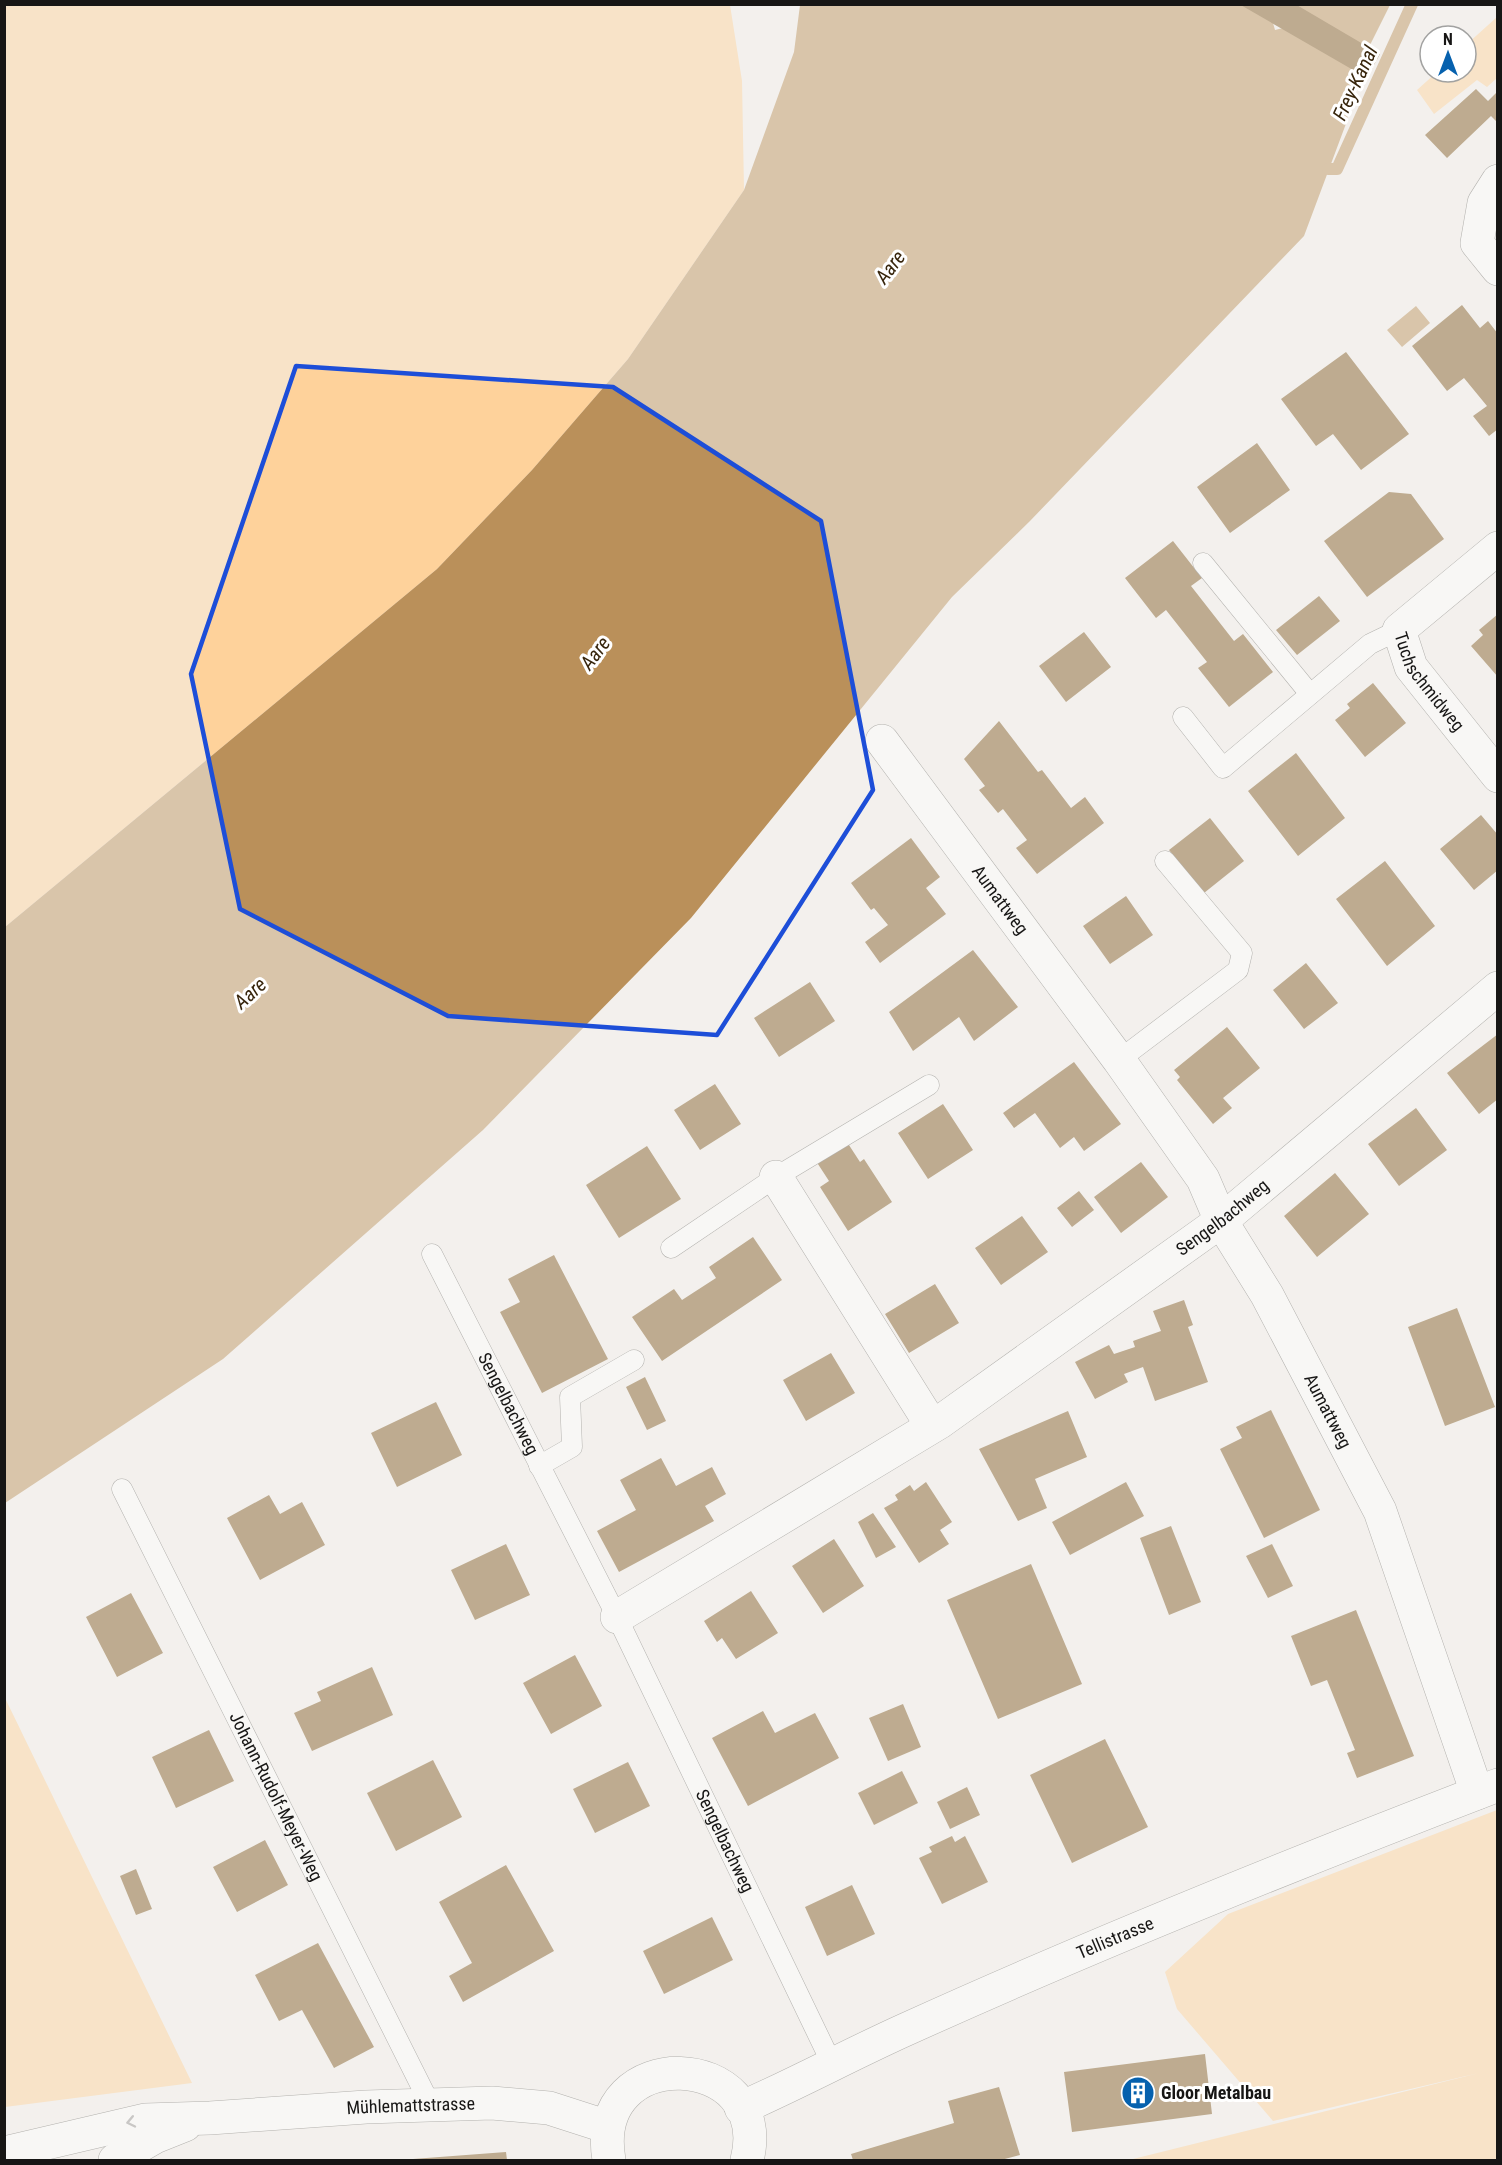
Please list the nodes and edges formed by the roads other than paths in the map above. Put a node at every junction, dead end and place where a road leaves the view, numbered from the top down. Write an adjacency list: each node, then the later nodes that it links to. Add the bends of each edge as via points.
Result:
1 (1491, 192): 2 (street, via 1477,243)
2 (1497, 270)
3 (1497, 548): 5 (street, Tuchschmidweg)
4 (1203, 563): 6 (lane)
5 (1399, 630): 6 (lane, via 1370,644); 9 (street, Tuchschmidweg, via 1411,667)
6 (1310, 694): 7 (lane, via 1223,768)
7 (1183, 717)
8 (882, 741): 12 (street, Aumattweg)
9 (1497, 776)
10 (1165, 861): 12 (lane, via 1242,953 1238,970)
11 (1497, 988): 15 (street, Sengelbachweg)
12 (1119, 1060): 15 (street, Aumattweg, via 1203,1179)
13 (928, 1085): 14 (lane)
14 (776, 1177): 16 (lane); 19 (street)
15 (1221, 1221): 19 (street, Sengelbachweg); 23 (street, Aumattweg, via 1267,1295 1380,1511)
16 (671, 1248)
17 (432, 1254): 20 (lane, Sengelbachweg)
18 (634, 1360): 20 (lane, via 570,1397 572,1447)
19 (932, 1426): 22 (street, Sengelbachweg)
20 (539, 1466): 22 (lane, Sengelbachweg)
21 (122, 1489): 25 (lane, Johann-Rudolf-Meyer-Weg)
22 (617, 1617): 24 (lane, Sengelbachweg)
23 (1487, 1789): 24 (street, Tellistrasse, via 1144,1925)
24 (832, 2064): 26 (street, Tellistrasse)
25 (430, 2104): 27 (street, Mühlemattstrasse); 28 (street, Mühlemattstrasse, via 492,2103 549,2108)
26 (741, 2108): 28 (street, via 731,2094 710,2079 668,2072 651,2076 624,2096); 32 (street, via 748,2128)
27 (210, 2118): 29 (street, Mühlemattstrasse, one-way to 29, via 145,2120); 30 (street, Mühlemattstrasse, via 155,2137)
28 (608, 2127): 31 (street)
29 (4, 2153)
30 (115, 2160)
31 (609, 2160)
32 (747, 2160)

